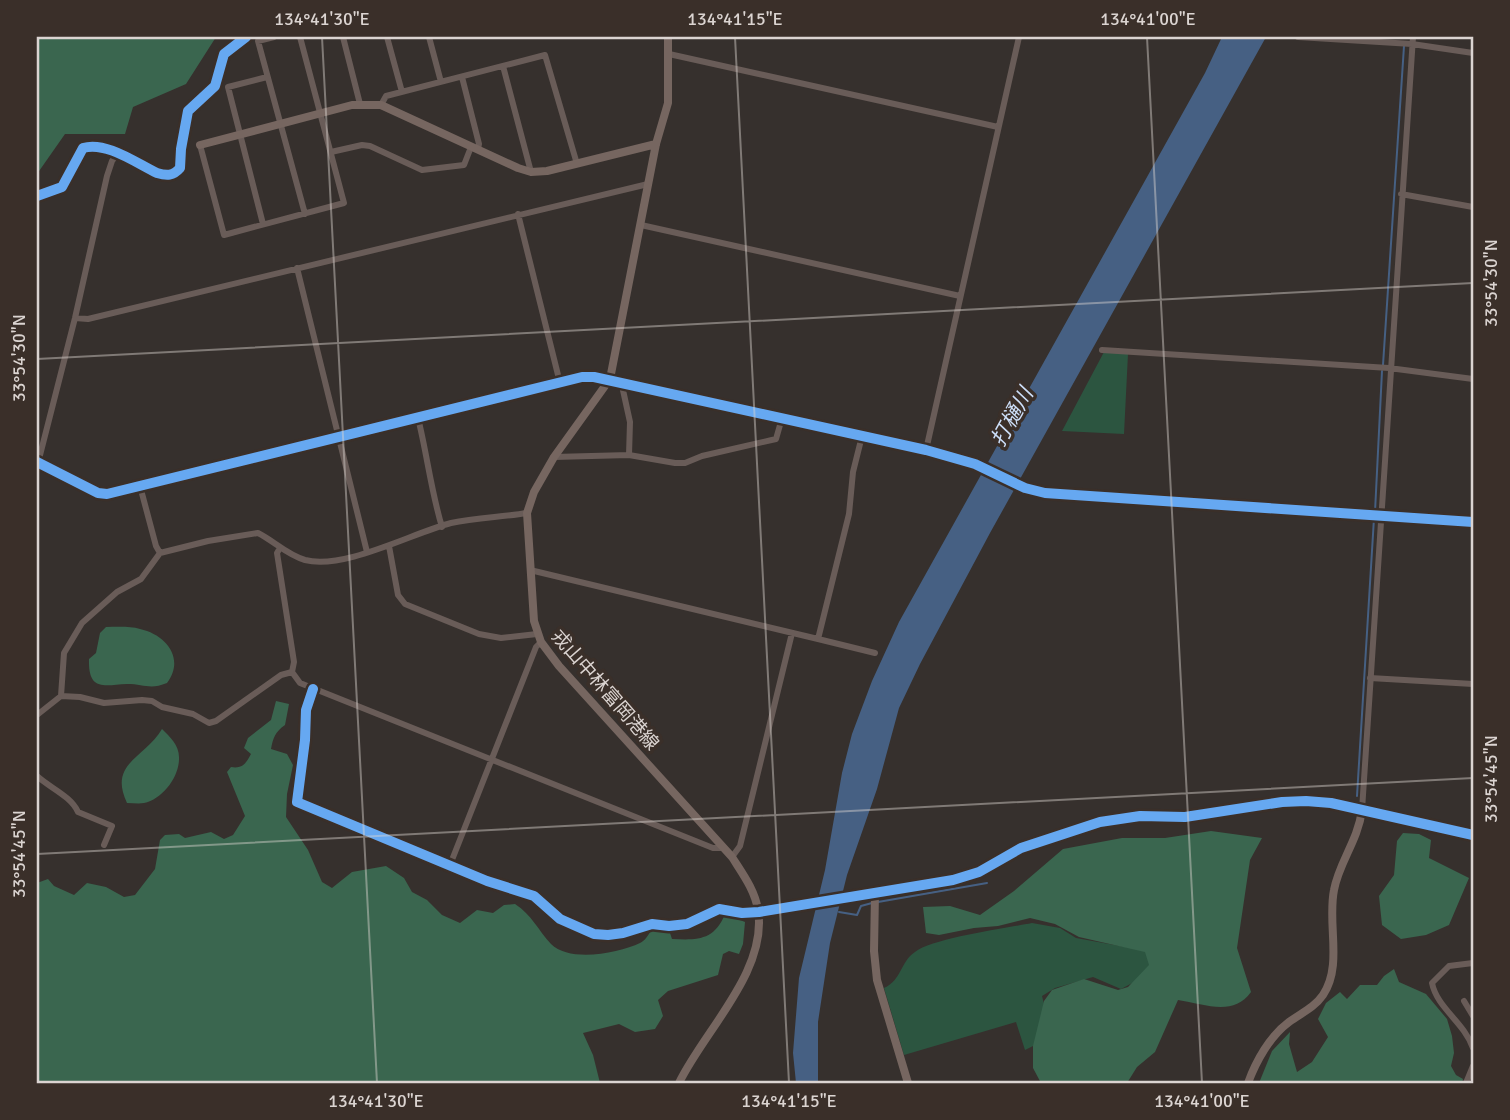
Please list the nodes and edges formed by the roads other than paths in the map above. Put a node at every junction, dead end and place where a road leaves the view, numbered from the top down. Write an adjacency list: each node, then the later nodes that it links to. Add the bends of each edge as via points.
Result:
1 (246, 37): 28 (street, via 224,54 215,86 188,111 180,168 175,174 157,173)
2 (274, 37): 14 (street, via 258,41)
3 (300, 37): 20 (street)
4 (343, 37): 18 (street)
5 (387, 37): 17 (street)
6 (429, 37): 16 (street)
7 (668, 37): 12 (street, 戎山中林富岡港線)
8 (1018, 37): 22 (street)
9 (1298, 37): 10 (street)
10 (1412, 41): 11 (street); 32 (street)
11 (1473, 53)
12 (668, 54): 22 (street); 24 (street, 戎山中林富岡港線, via 668,103)
13 (503, 66): 15 (street); 29 (street, via 545,55); 30 (street)
14 (267, 76): 21 (street); 23 (street, via 228,88)
15 (462, 77): 16 (street); 26 (street, via 479,144)
16 (441, 82): 17 (street)
17 (402, 92): 19 (street, via 386,96)
18 (360, 104): 19 (street); 20 (street)
19 (381, 105): 26 (street)
20 (320, 113): 21 (street); 27 (street)
21 (280, 123): 23 (street); 35 (street)
22 (998, 127): 40 (street)
23 (240, 134): 25 (street); 37 (street)
24 (656, 144): 29 (street); 31 (street, 戎山中林富岡港線)
25 (200, 145): 37 (street, via 224,234)
26 (474, 148): 27 (street, via 464,165 425,171 370,146); 30 (street)
27 (331, 152): 35 (street, via 344,203)
28 (117, 154): 33 (street, via 93,145 83,148 62,187); 41 (street, via 107,176)
29 (577, 164): 30 (street)
30 (531, 172)
31 (648, 184): 36 (street); 38 (street, 戎山中林富岡港線)
32 (1401, 194): 34 (street); 43 (street)
33 (37, 196)
34 (1473, 206)
35 (305, 214): 37 (street)
36 (518, 214): 39 (street); 47 (street)
37 (263, 224)
38 (641, 225): 40 (street); 44 (street, 戎山中林富岡港線)
39 (297, 268): 41 (street, via 88,319); 51 (street)
40 (960, 296): 52 (street)
41 (75, 318): 55 (street)
42 (1102, 350): 43 (street)
43 (1389, 368): 45 (street); 58 (street)
44 (610, 379): 46 (street); 47 (street, via 582,377); 54 (street, 戎山中林富岡港線)
45 (1473, 379)
46 (621, 381): 49 (street); 53 (street, via 630,422)
47 (560, 383): 48 (street)
48 (418, 418): 51 (street); 60 (street)
49 (782, 418): 50 (street); 53 (street, via 776,439 685,463)
50 (862, 436): 52 (street); 68 (street, via 849,514)
51 (338, 437): 56 (street); 63 (street)
52 (926, 450): 58 (street, via 1045,493)
53 (629, 455): 54 (street)
54 (554, 457): 57 (street, 戎山中林富岡港線)
55 (37, 463): 56 (street, via 98,493)
56 (140, 486): 64 (street)
57 (527, 513): 60 (street); 65 (street, 戎山中林富岡港線)
58 (1380, 515): 59 (street); 71 (street)
59 (1473, 522)
60 (442, 527): 61 (street)
61 (389, 546): 63 (street); 67 (street, via 398,595 405,604 479,634)
62 (280, 548): 63 (street, via 308,561); 64 (street, via 258,533 248,533); 70 (street)
63 (367, 552)
64 (160, 553): 74 (street, via 141,579 117,592 82,623 64,653)
65 (530, 570): 66 (street); 67 (street, 戎山中林富岡港線)
66 (792, 633): 68 (street); 83 (street, via 740,846)
67 (539, 638): 77 (street); 82 (street, 戎山中林富岡港線, via 559,666)
68 (818, 639): 69 (street)
69 (875, 653)
70 (292, 672): 73 (street, via 300,683); 74 (street, via 209,723 194,713 152,701 104,704)
71 (1370, 678): 72 (street); 79 (street)
72 (1473, 684)
73 (313, 689): 77 (street); 84 (street, via 306,710 296,802)
74 (61, 696): 75 (street)
75 (37, 715): 76 (street)
76 (37, 723)
77 (491, 759): 82 (street, via 713,848); 84 (street)
78 (37, 776): 81 (street, via 74,803 78,812 112,826)
79 (1362, 810): 80 (street); 85 (street, via 1306,801 1185,817 1119,818 1038,842 965,877); 94 (street, via 1334,889 1334,957 1328,986 1314,1006 1287,1023 1272,1040)
80 (1473, 835)
81 (104, 845)
82 (724, 848): 83 (street, 戎山中林富岡港線)
83 (732, 857): 86 (street, 戎山中林富岡港線)
84 (450, 865): 86 (street, via 534,896 560,919 594,934 615,934 652,924 687,924 719,909)
85 (875, 893): 86 (street); 93 (street, via 877,980)
86 (759, 912): 92 (street, 戎山中林富岡港線, via 756,944 741,986)
87 (1473, 963): 90 (street, via 1449,966 1432,983 1434,995 1461,1024)
88 (1464, 1001): 89 (street)
89 (1473, 1016)
90 (1473, 1048)
91 (1473, 1066): 95 (street)
92 (679, 1083)
93 (908, 1083)
94 (1248, 1083)
95 (1466, 1083)

